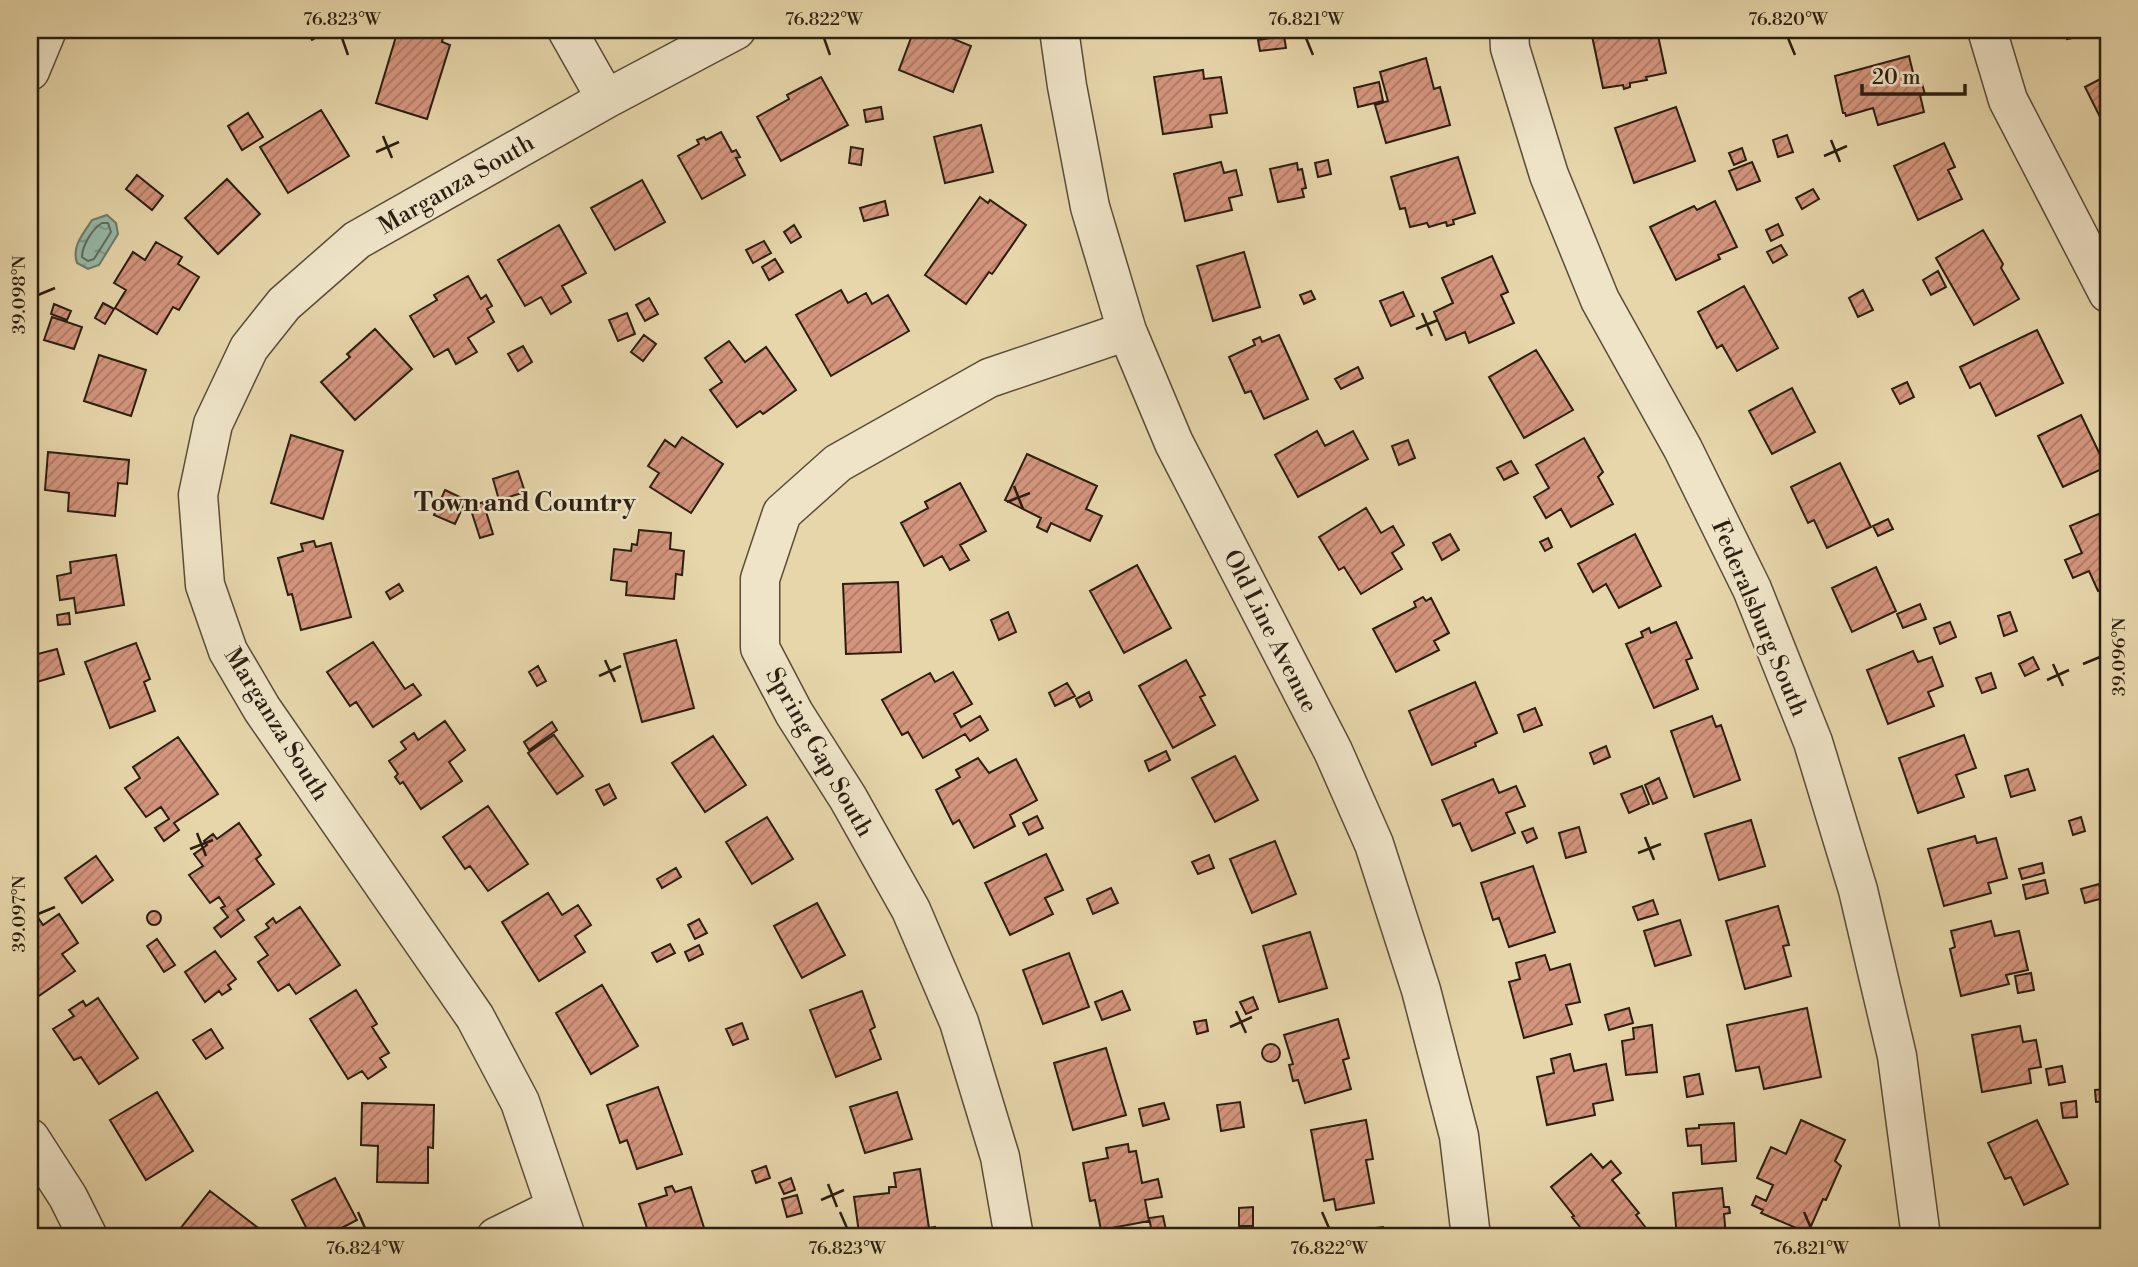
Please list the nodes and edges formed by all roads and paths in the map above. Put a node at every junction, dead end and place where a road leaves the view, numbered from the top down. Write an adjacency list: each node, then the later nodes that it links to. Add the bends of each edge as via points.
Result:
1 (47, 30): 7 (street)
2 (567, 30): 8 (street)
3 (736, 30): 8 (street, Marganza South)
4 (1059, 30): 10 (street, Old Line Avenue, via 1090,207)
5 (1509, 30): 17 (street, Federalsburg South, via 1510,48 1549,175 1600,300 1683,449 1752,589 1813,742 1858,890 1897,1056)
6 (1987, 30): 9 (street, via 2008,100)
7 (30, 71)
8 (606, 99): 12 (street, Marganza South, via 357,240 284,304 248,348 213,424 198,495 205,585 228,651 262,709 475,1017 520,1102)
9 (2108, 293)
10 (1127, 331): 15 (street, Spring Gap South, via 989,378 838,463 782,513 760,579 760,648 793,713 848,798 911,910 958,1022 1000,1157); 16 (street, Old Line Avenue, via 1174,443 1333,751 1374,844 1421,990 1458,1136)
11 (30, 1138): 13 (street)
12 (561, 1223): 14 (street)
13 (88, 1237)
14 (496, 1237)
15 (1014, 1237)
16 (1471, 1237)
17 (1920, 1237)

